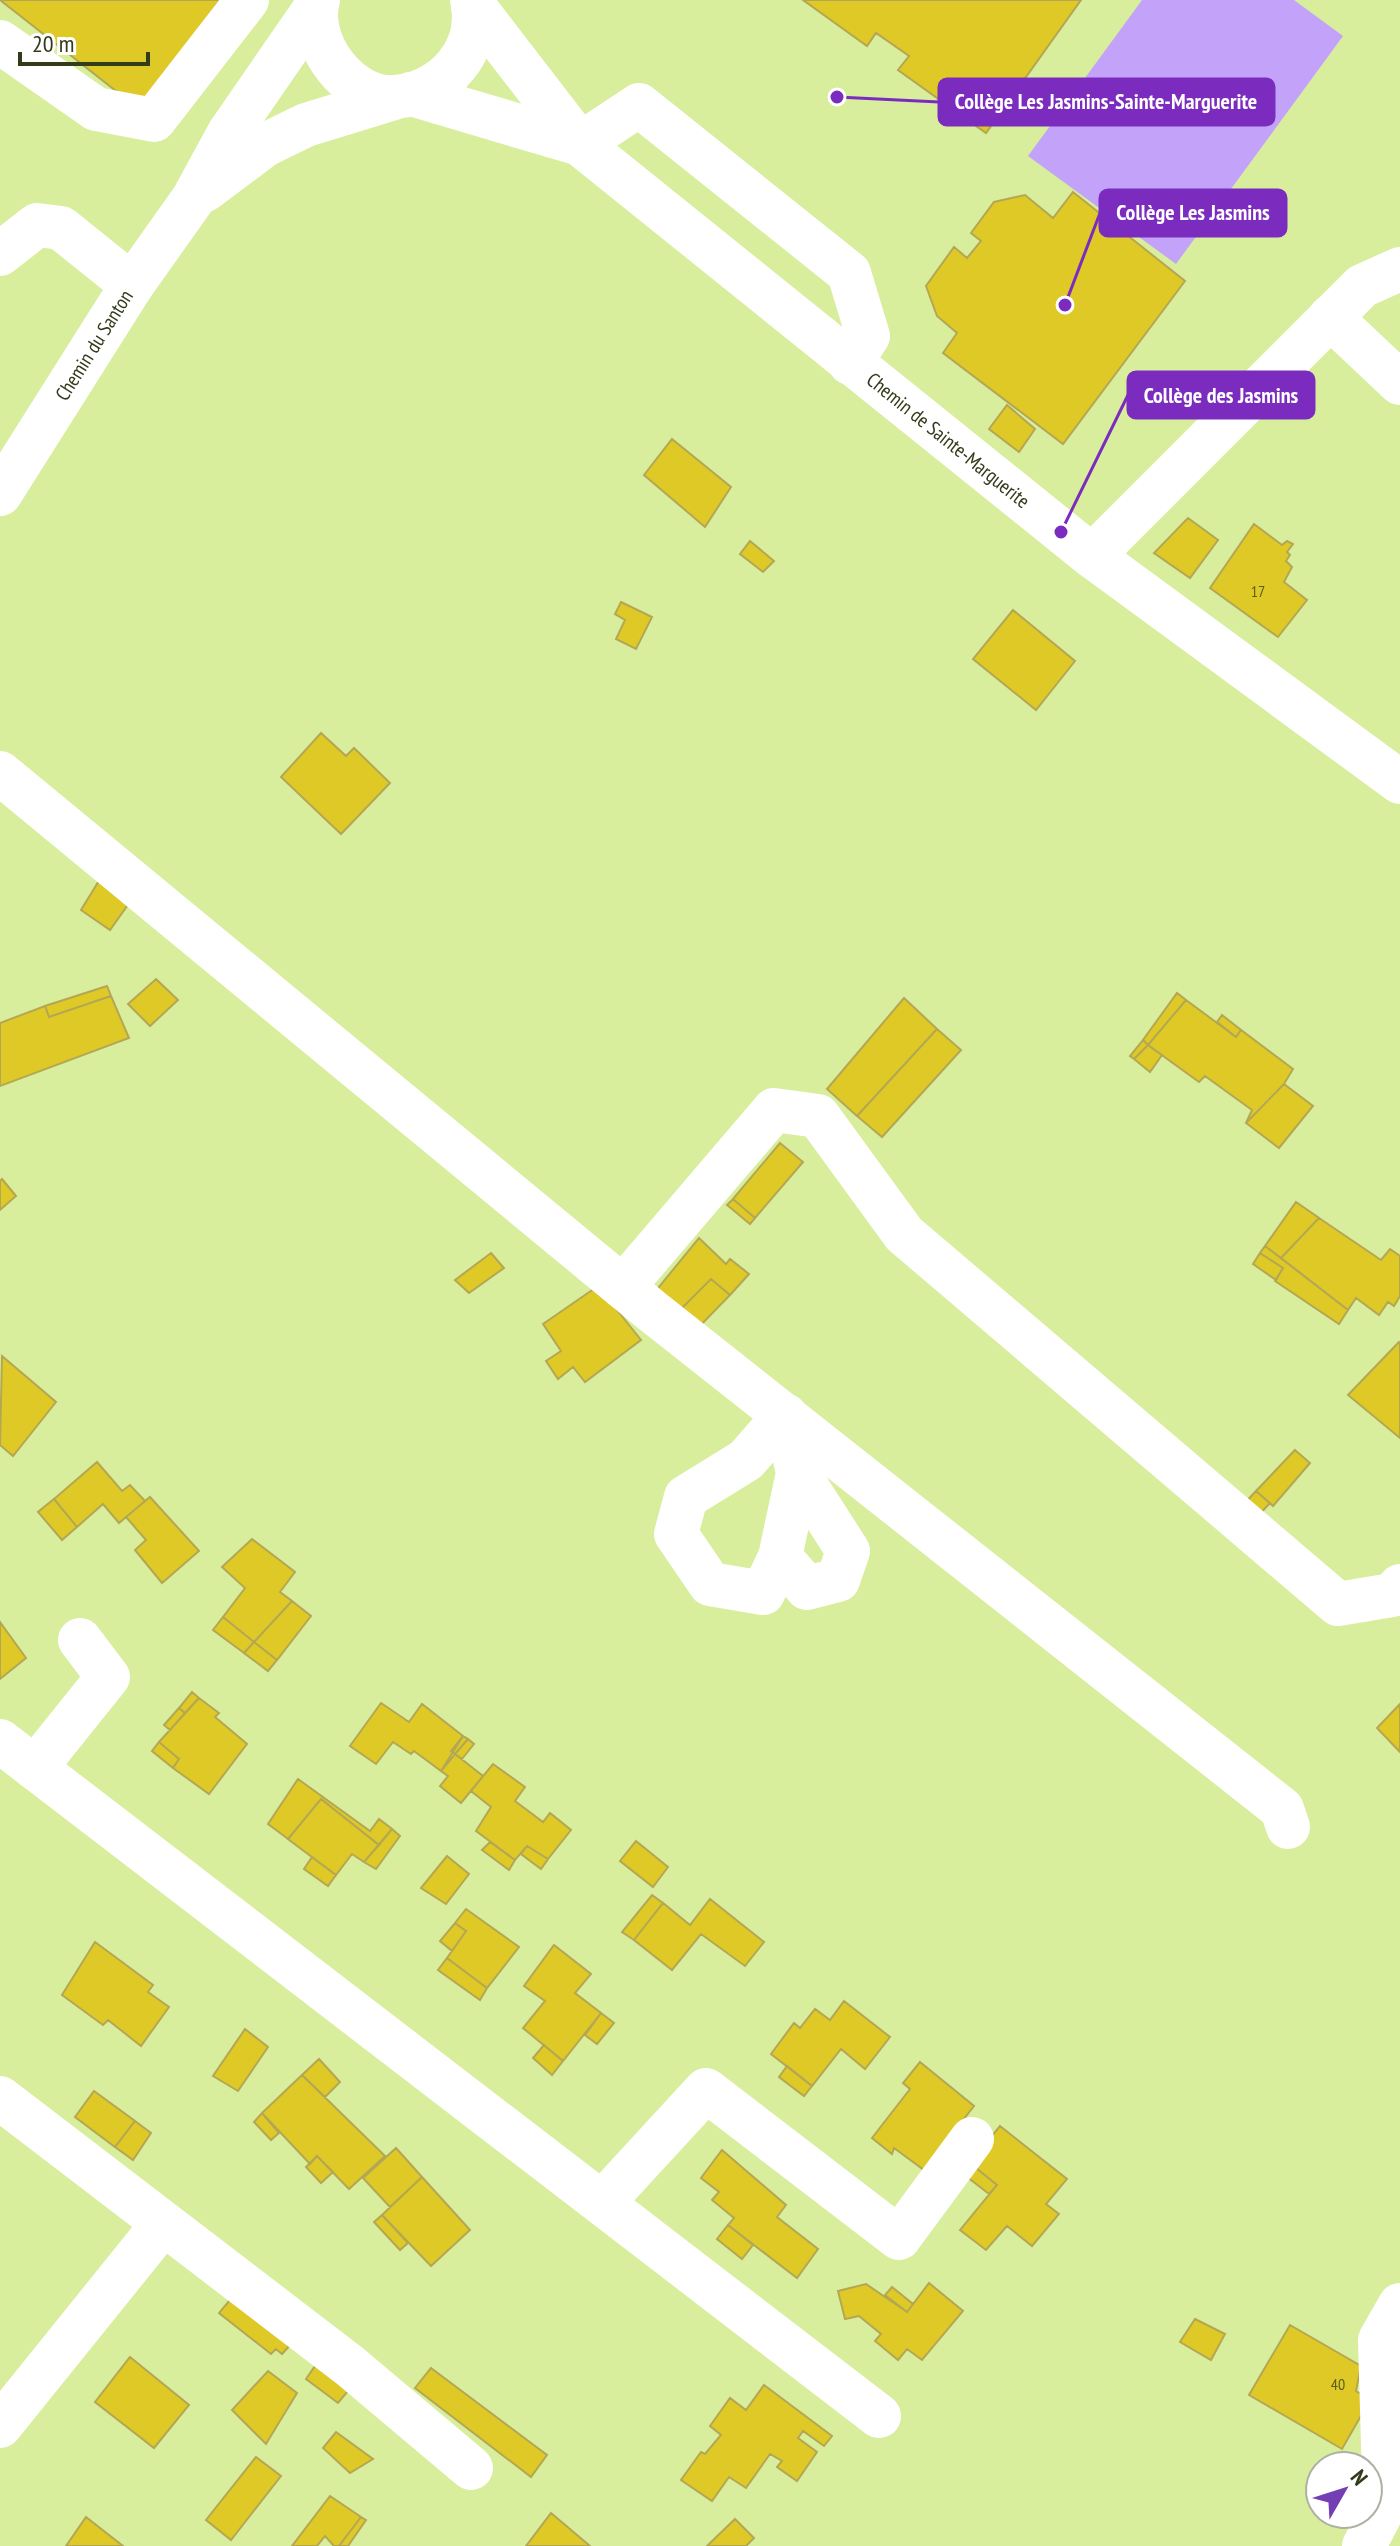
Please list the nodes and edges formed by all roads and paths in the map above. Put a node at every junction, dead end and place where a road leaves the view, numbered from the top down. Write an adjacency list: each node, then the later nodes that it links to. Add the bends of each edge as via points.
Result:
1 (247, 0): 4 (street, via 154,120 96,109)
2 (472, 2): 5 (street, Chemin du Santon, via 474,28 453,71 434,86); 6 (street, Chemin de Sainte-Marguerite)
3 (317, 3): 5 (street, Chemin de Sainte-Marguerite, via 317,31 325,54 340,73 359,87); 7 (street, Chemin du Santon, via 229,133)
4 (0, 42)
5 (402, 96): 6 (street, Chemin de Sainte-Marguerite); 7 (street, Chemin du Santon, via 306,125 265,145)
6 (580, 144): 12 (street, Chemin de Sainte-Marguerite); 12 (street, via 639,105 849,273 868,336)
7 (193, 199): 10 (street, Chemin du Santon)
8 (0, 254): 10 (street, via 37,225 61,228)
9 (1400, 269): 11 (street, via 1362,286)
10 (132, 285): 14 (street, Chemin du Santon)
11 (1330, 317): 13 (street); 15 (street)
12 (850, 363): 15 (street, Chemin de Sainte-Marguerite)
13 (1400, 383)
14 (0, 494)
15 (1092, 556): 17 (street, Chemin de Sainte-Marguerite)
16 (0, 773): 18 (street)
17 (1400, 782)
18 (623, 1287): 19 (street); 22 (street, via 774,1110 818,1116 904,1234 1338,1604 1392,1595)
19 (785, 1415): 20 (street); 21 (street, via 746,1460 686,1497 676,1534 710,1584 763,1593); 26 (street, via 1282,1809)
20 (798, 1473): 21 (street); 21 (street, via 848,1551 838,1580 807,1588)
21 (780, 1557)
22 (1400, 1586)
23 (80, 1640): 25 (street, via 108,1677)
24 (0, 1741): 25 (street)
25 (35, 1768): 29 (street)
26 (1288, 1827)
27 (0, 2098): 30 (street)
28 (972, 2139): 29 (street, via 899,2238 706,2090)
29 (602, 2203): 32 (street)
30 (162, 2225): 33 (street); 34 (street, via 350,2366)
31 (1400, 2305): 35 (street, via 1380,2340 1383,2490 1381,2513)
32 (879, 2416)
33 (0, 2426)
34 (471, 2468)
35 (1364, 2546)

